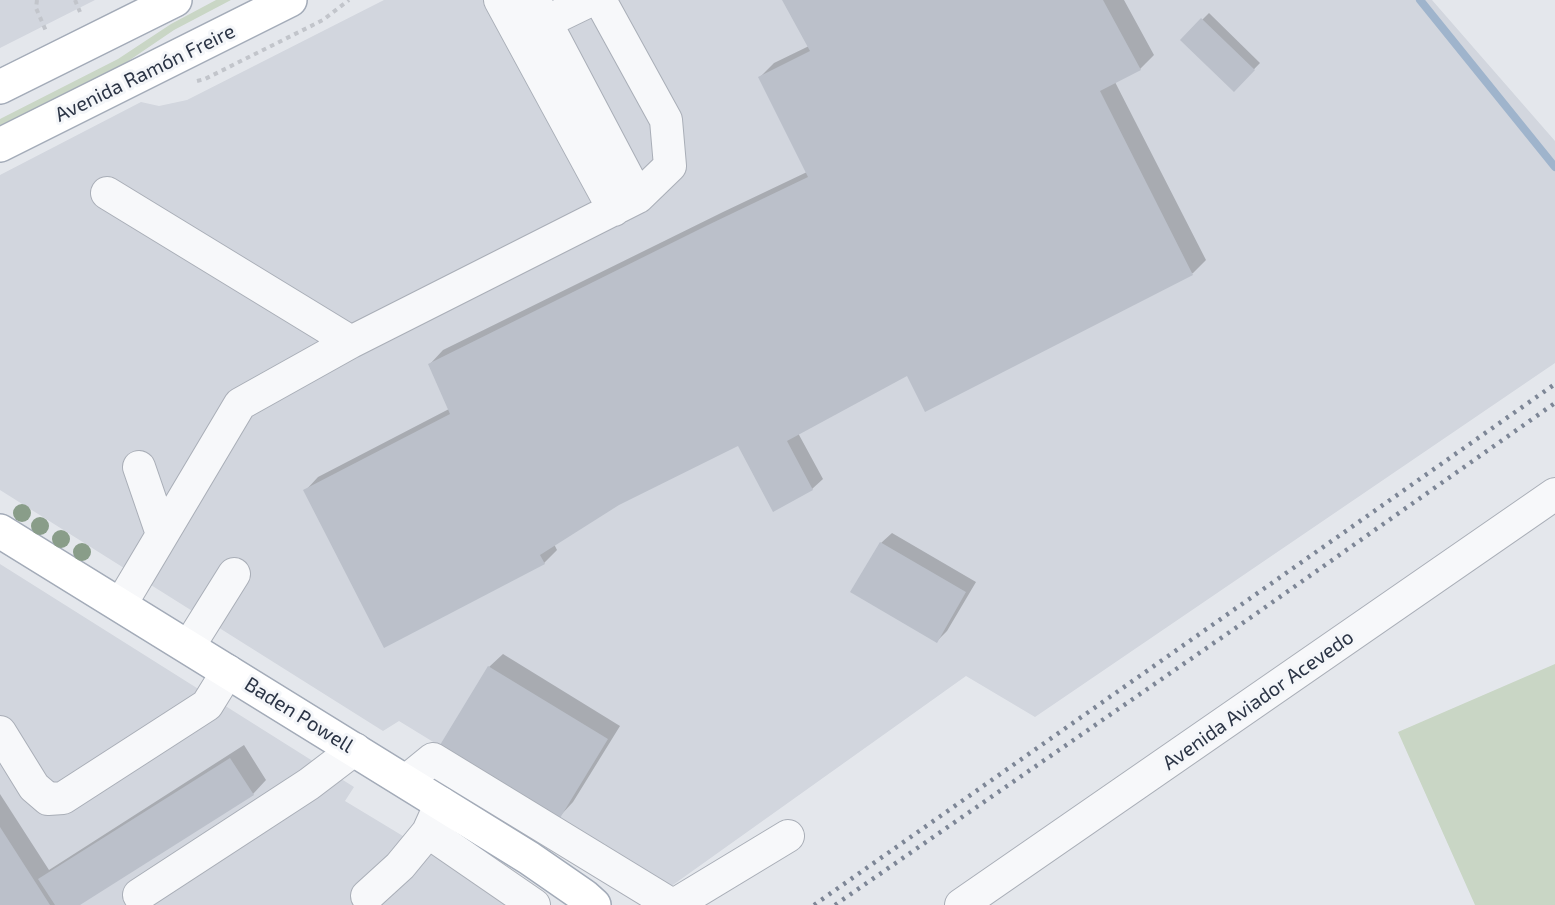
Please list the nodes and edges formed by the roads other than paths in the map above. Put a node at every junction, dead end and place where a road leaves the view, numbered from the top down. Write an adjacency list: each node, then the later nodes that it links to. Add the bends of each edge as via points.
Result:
1 (175, 0): 7 (main road)
2 (290, 0): 8 (main road, Avenida Ramón Freire)
3 (500, 0): 6 (street)
4 (591, 0): 6 (street)
5 (600, 0): 10 (street, via 666,120 670,166)
6 (533, 19): 10 (street)
7 (0, 87)
8 (0, 145)
9 (107, 193): 11 (street)
10 (626, 203): 11 (street)
11 (351, 342): 14 (street, via 240,404 188,490)
12 (140, 467): 14 (street)
13 (1555, 494): 30 (street, Avenida Aviador Acevedo)
14 (158, 522): 17 (street)
15 (0, 531): 17 (main road, Baden Powell)
16 (234, 574): 18 (street)
17 (111, 599): 18 (main road, Baden Powell)
18 (189, 646): 19 (main road, Baden Powell)
19 (228, 671): 20 (street, via 207,705 63,798 48,799 34,787); 21 (main road, Baden Powell)
20 (0, 732)
21 (355, 749): 22 (main road, Baden Powell); 25 (street, via 309,784)
22 (406, 781): 23 (main road, Baden Powell); 29 (street, via 433,759)
23 (435, 818): 26 (street, via 400,866); 27 (street); 28 (main road, Baden Powell, via 529,858)
24 (788, 836): 29 (street)
25 (139, 895)
26 (367, 896)
27 (534, 905)
28 (594, 905)
29 (673, 905)
30 (961, 905)

